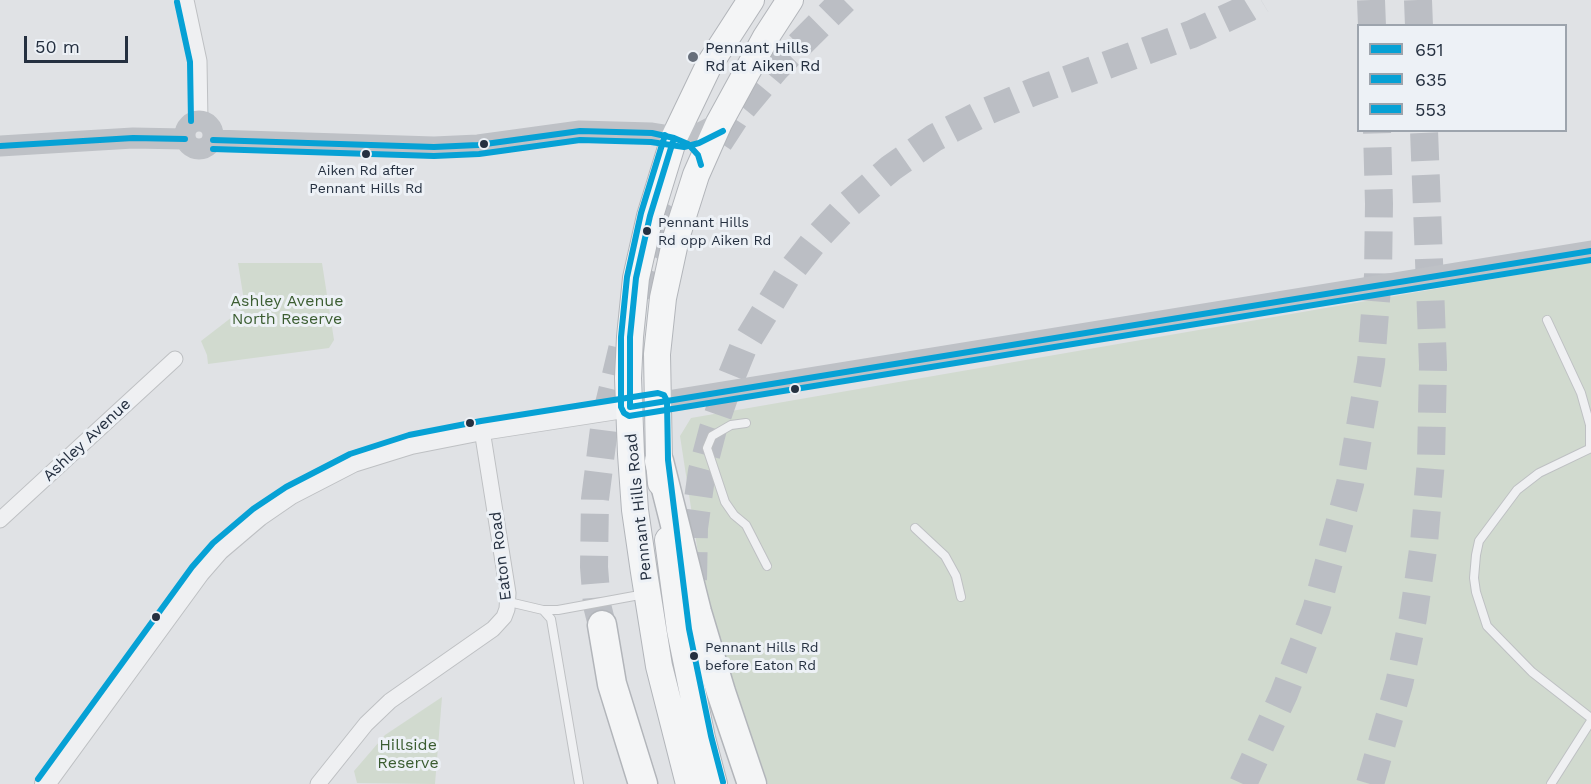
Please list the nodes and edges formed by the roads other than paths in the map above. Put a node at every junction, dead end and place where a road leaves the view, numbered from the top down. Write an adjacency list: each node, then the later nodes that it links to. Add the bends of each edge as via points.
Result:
1 (186, 0): 4 (street, via 199,61)
2 (751, 0): 6 (highway, Pennant Hills Road, via 709,64)
3 (790, 0): 5 (highway, Pennant Hills Road)
4 (200, 121): 7 (main road, via 188,126); 8 (main road, via 211,127)
5 (719, 123): 6 (main road, via 696,135); 10 (highway, Pennant Hills Road)
6 (674, 138): 8 (main road, via 652,133 580,131 434,147); 10 (lane, via 688,144); 15 (highway, Pennant Hills Road, via 636,278 630,337)
7 (185, 139): 8 (main road, via 190,147 199,149); 9 (main road)
8 (213, 140)
9 (0, 146)
10 (701, 165): 14 (highway, Pennant Hills Road, via 676,238 663,298 657,354)
11 (1591, 251): 14 (main road)
12 (1547, 320): 18 (lane, via 1581,393 1590,424)
13 (175, 359): 20 (street, Ashley Avenue)
14 (658, 402): 15 (main road); 19 (highway, Pennant Hills Road)
15 (630, 407): 17 (street); 23 (highway, Pennant Hills Road, via 635,510)
16 (746, 423): 22 (lane, via 731,425 711,436 707,448 725,502 746,525)
17 (482, 430): 25 (street, Eaton Road); 30 (street, via 401,446 353,462 299,489 259,516 199,573)
18 (1591, 448): 28 (lane, via 1539,472 1517,490 1479,542 1474,578 1487,626 1532,672)
19 (659, 461): 34 (highway, Pennant Hills Road, via 680,630); 35 (highway, via 697,612)
20 (0, 520)
21 (915, 528): 24 (lane, via 945,556)
22 (767, 566)
23 (647, 593): 26 (lane); 33 (highway, Pennant Hills Road, via 659,666)
24 (961, 597)
25 (509, 602): 26 (lane); 29 (street, Eaton Road, via 504,617 493,629 390,701 366,724)
26 (543, 610): 31 (lane, via 551,619)
27 (602, 625): 32 (highway, via 612,684)
28 (1591, 720): 36 (lane)
29 (326, 781)
30 (45, 784)
31 (579, 784)
32 (643, 784)
33 (689, 784)
34 (714, 784)
35 (752, 784)
36 (1551, 784)

